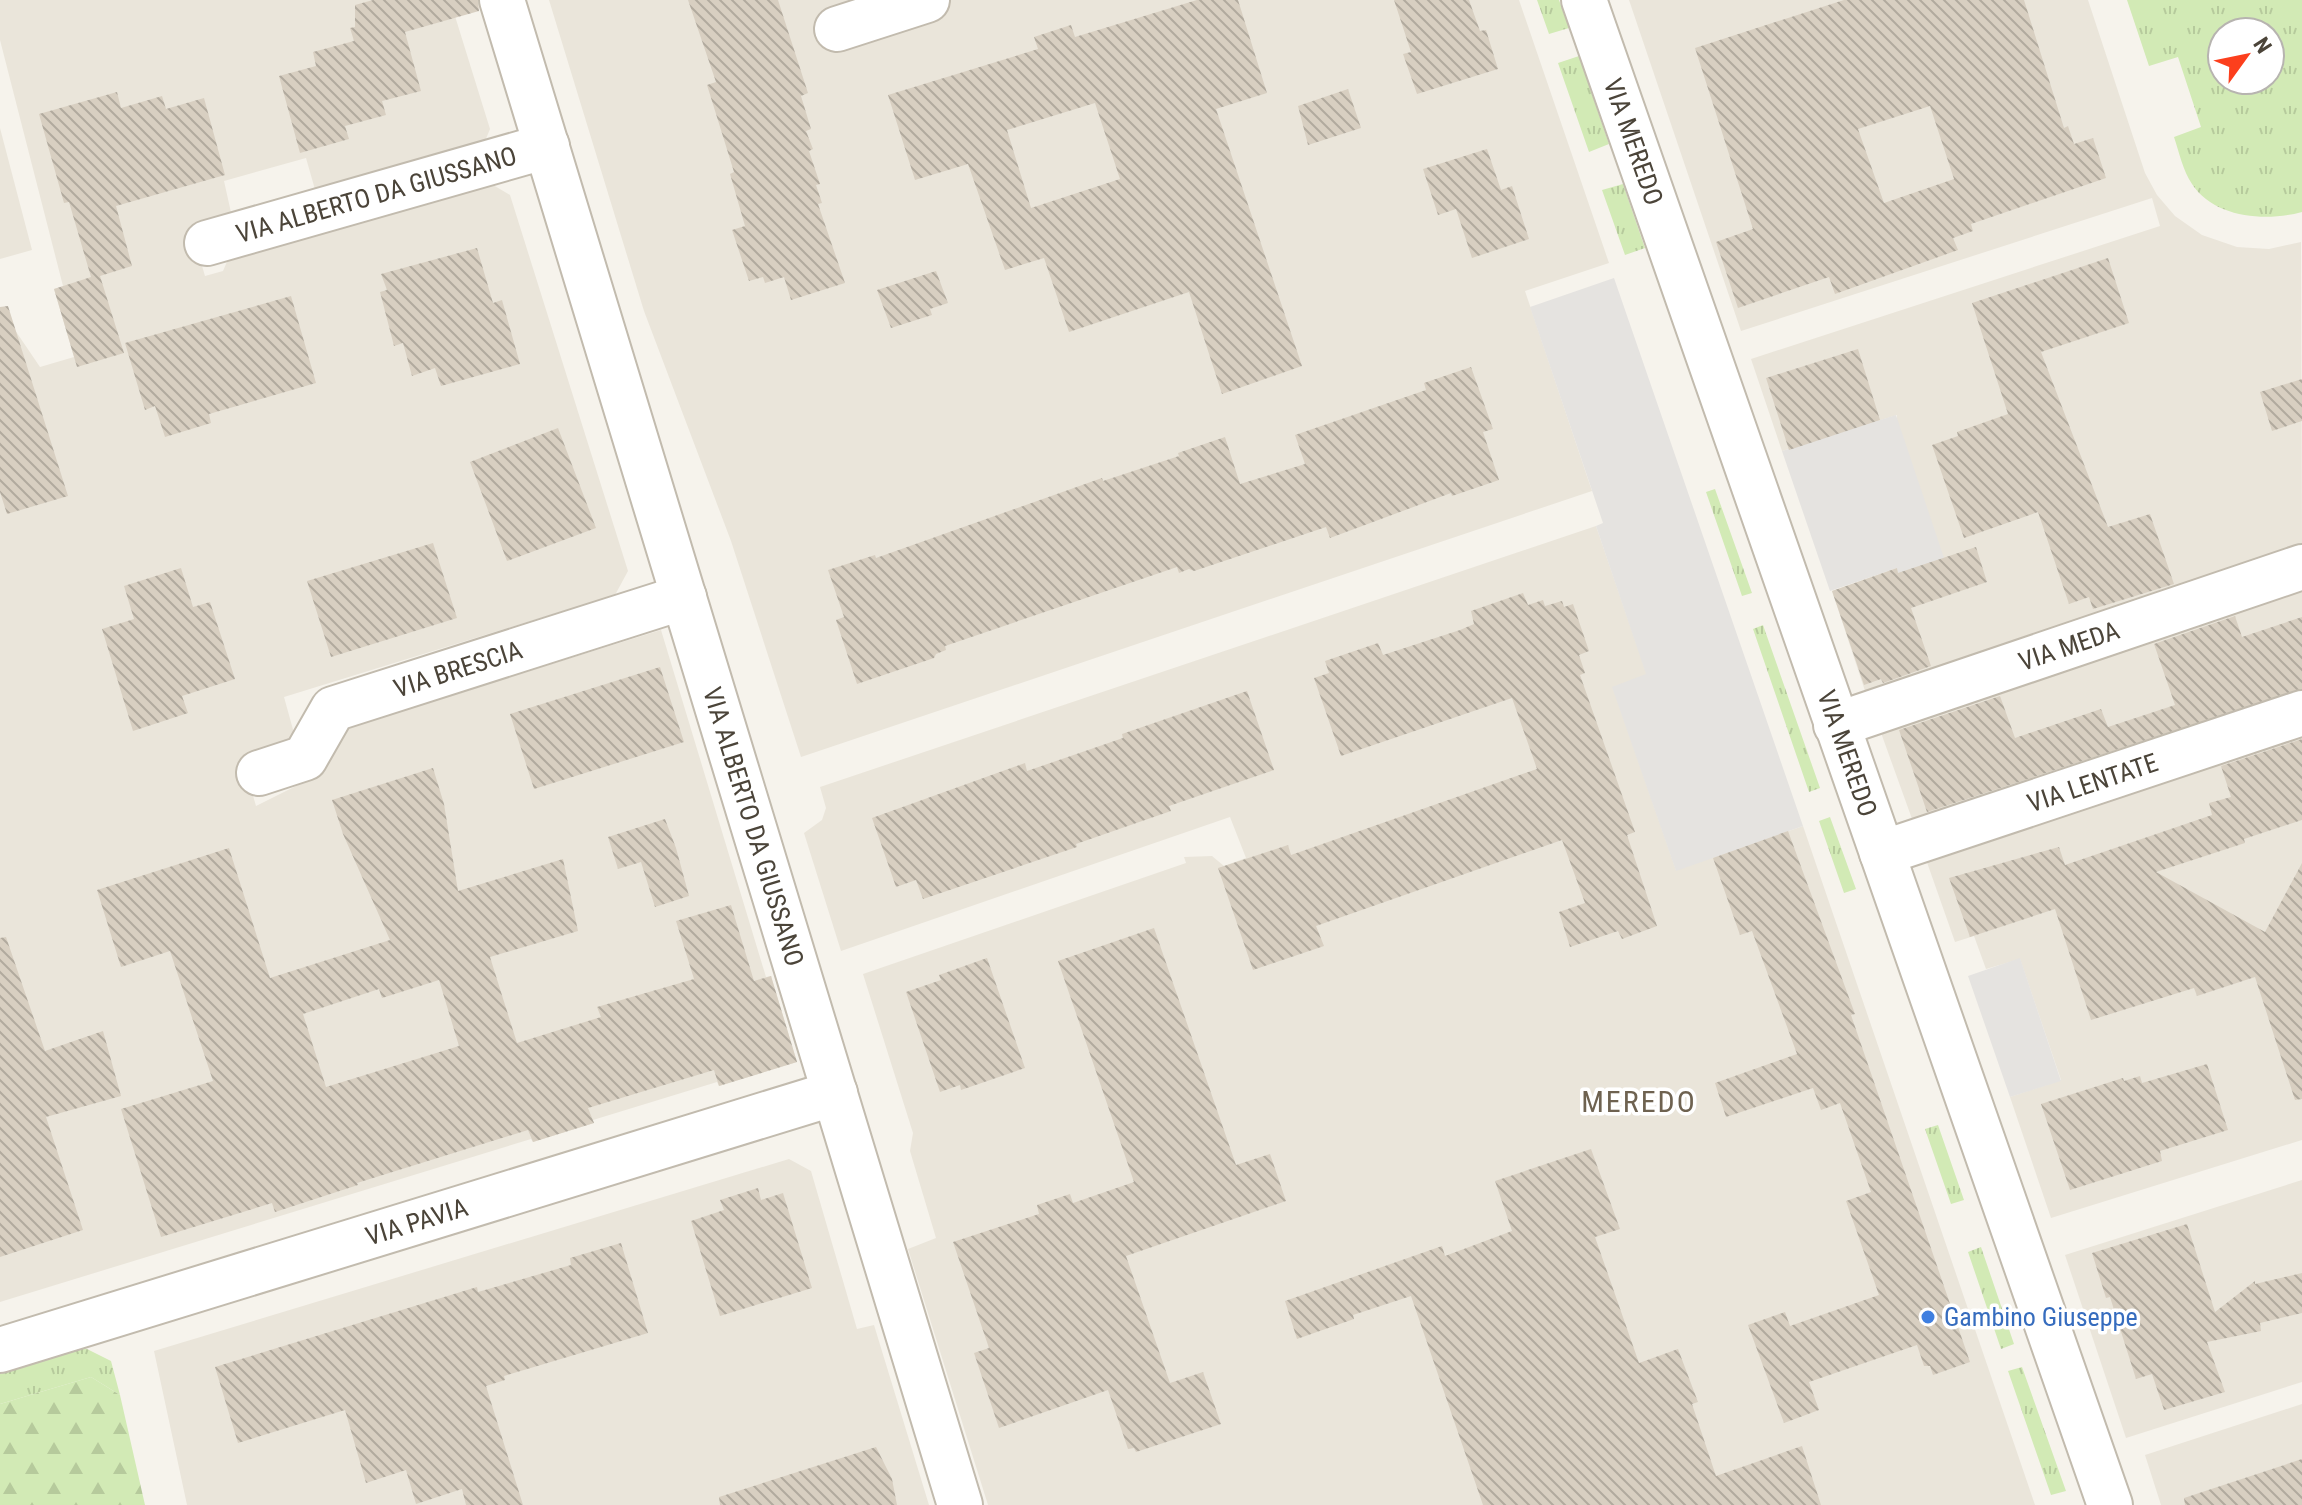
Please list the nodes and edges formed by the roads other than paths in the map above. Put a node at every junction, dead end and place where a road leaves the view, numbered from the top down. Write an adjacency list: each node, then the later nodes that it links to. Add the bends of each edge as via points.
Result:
1 (502, 0): 5 (street, VIA ALBERTO DA GIUSSANO)
2 (927, 0): 4 (street)
3 (1584, 0): 10 (street, VIA MEREDO)
4 (837, 29)
5 (547, 146): 6 (street, VIA ALBERTO DA GIUSSANO); 8 (street, VIA ALBERTO DA GIUSSANO)
6 (207, 243)
7 (2302, 567): 10 (street, VIA MEDA)
8 (684, 597): 11 (street, VIA BRESCIA, via 333,709 305,758); 13 (street, VIA ALBERTO DA GIUSSANO)
9 (2302, 713): 12 (street, VIA LENTATE)
10 (1836, 725): 12 (street, VIA MEREDO)
11 (259, 773)
12 (1882, 853): 16 (street, VIA MEREDO)
13 (835, 1093): 14 (street, VIA PAVIA); 15 (street, VIA ALBERTO DA GIUSSANO)
14 (0, 1350)
15 (960, 1505)
16 (2110, 1505)

